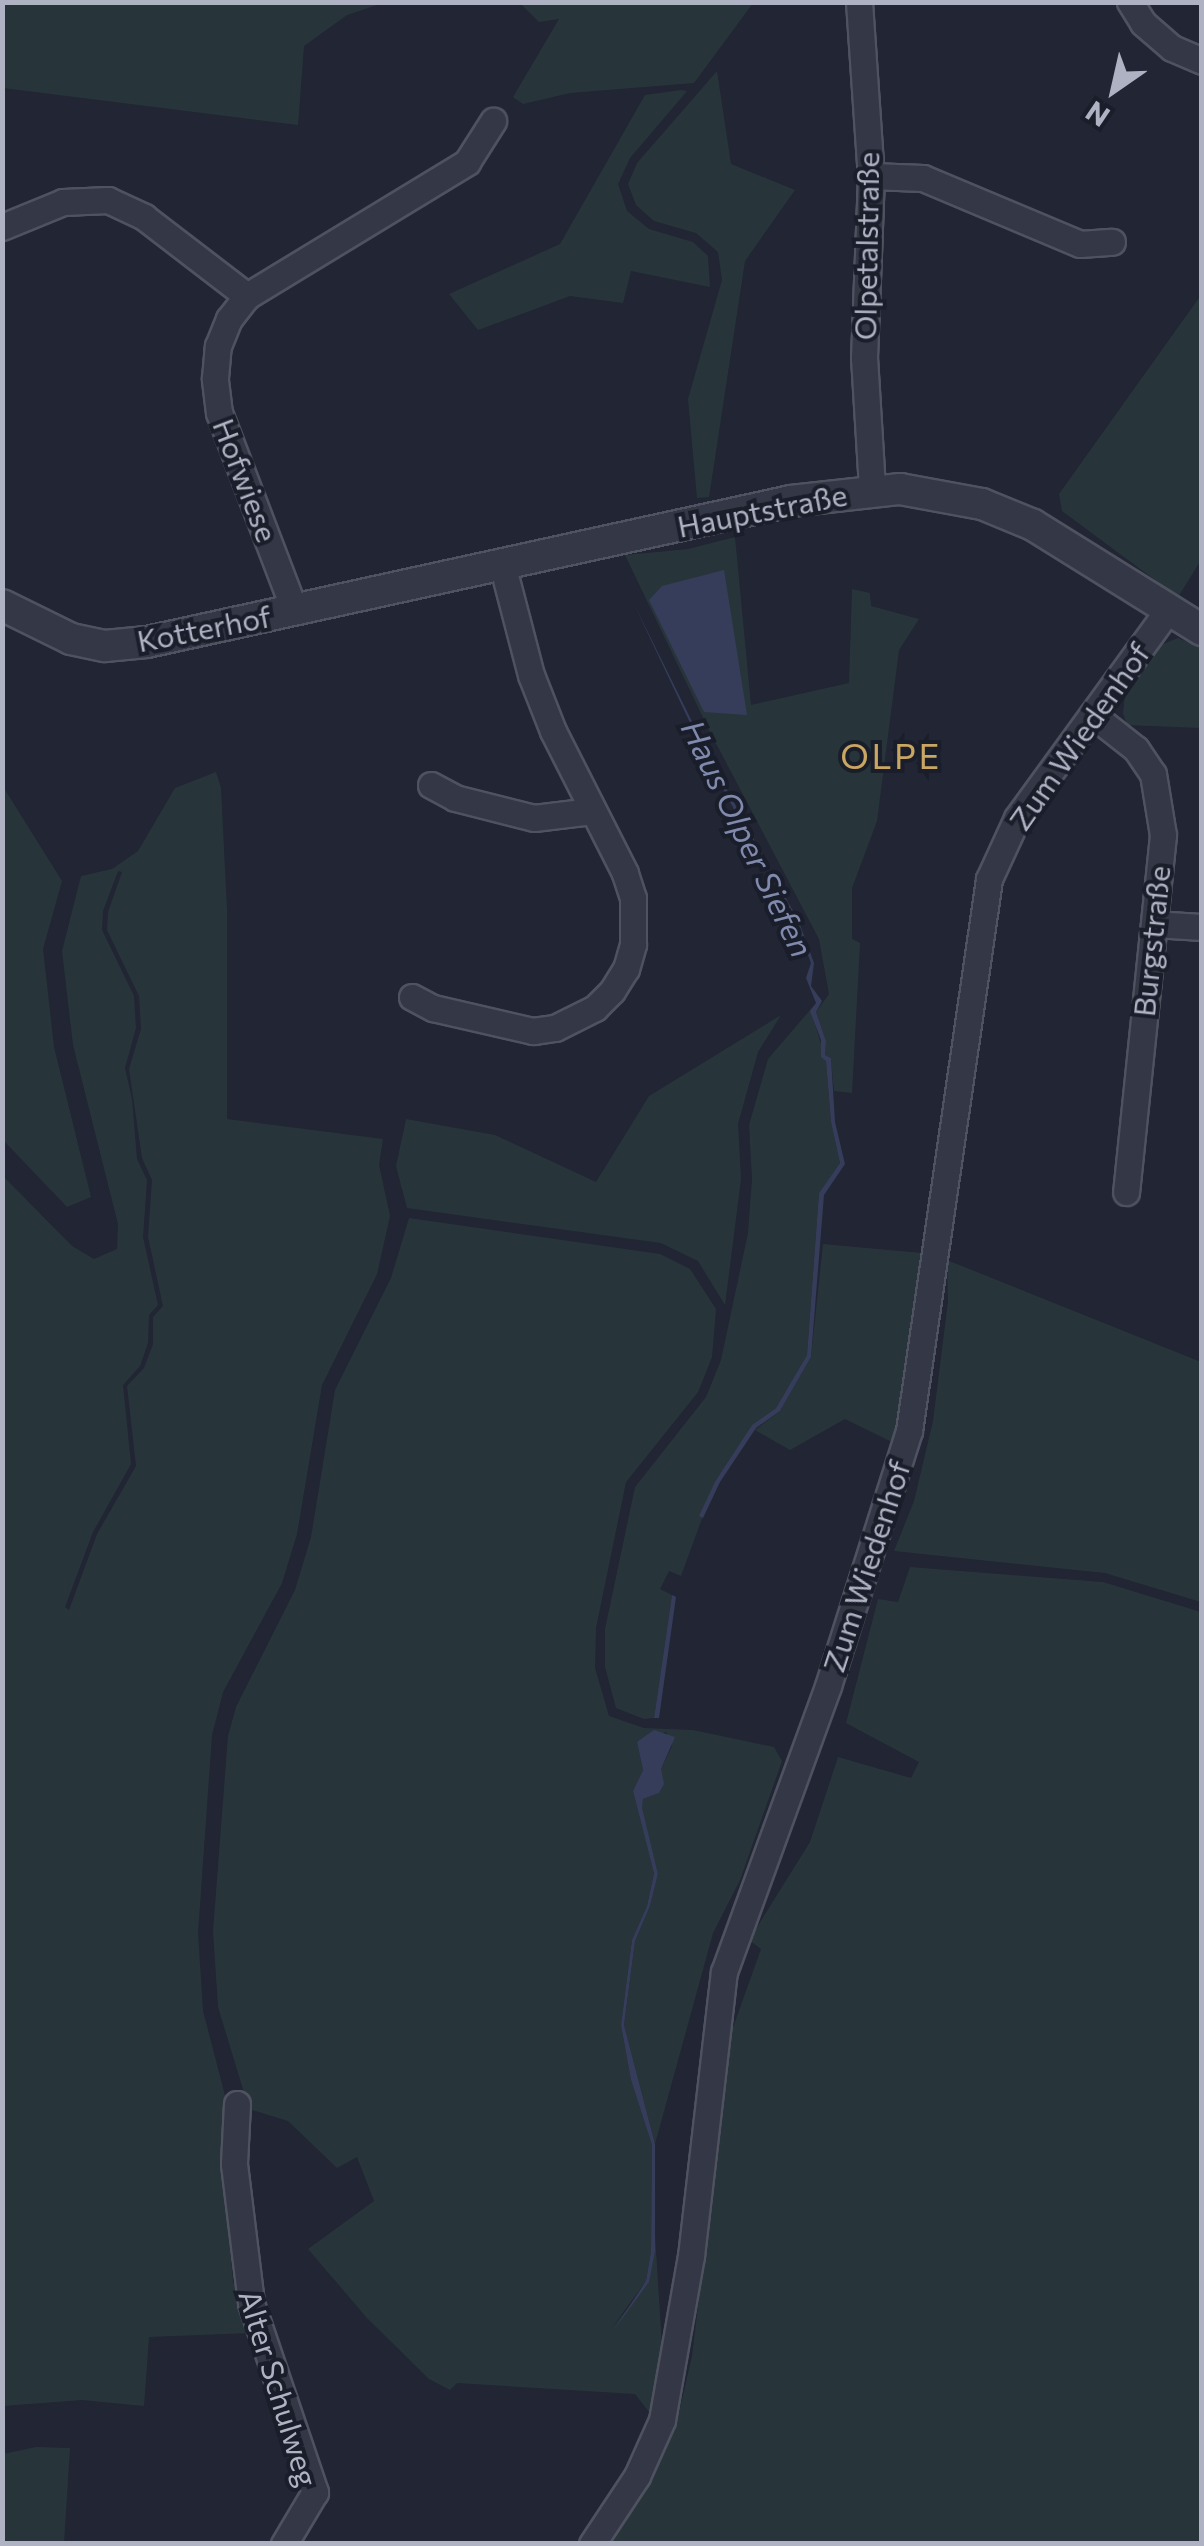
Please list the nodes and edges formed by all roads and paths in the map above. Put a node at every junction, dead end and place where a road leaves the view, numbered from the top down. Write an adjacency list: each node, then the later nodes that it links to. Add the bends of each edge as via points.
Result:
1 (859, 2): 5 (street, Olpetalstraße)
2 (1130, 2): 3 (street, via 1172,48)
3 (1202, 61)
4 (492, 121): 8 (street, Hofwiese, via 467,162)
5 (871, 176): 7 (street, via 923,178 1080,244); 9 (street, Olpetalstraße, via 864,357)
6 (2, 227): 8 (street, via 62,202 108,200 144,217)
7 (1112, 242)
8 (247, 296): 13 (street, Hofwiese, via 218,346 219,413)
9 (872, 489): 10 (street, Hauptstraße); 12 (street, Hauptstraße, via 926,492 1008,514)
10 (502, 564): 13 (street, Hauptstraße); 17 (street, via 531,675)
11 (2, 605): 13 (street, Kotterhof, via 51,633 105,646)
12 (1169, 609): 14 (street, Hauptstraße); 15 (street, Zum Wiedenhof)
13 (294, 610)
14 (1202, 630)
15 (1094, 716): 18 (street, Burgstraße, via 1136,749 1153,774 1162,835); 24 (street, Zum Wiedenhof, via 1016,818 989,879 909,1432 828,1686 724,1972 691,2256 662,2420 638,2476)
16 (432, 785): 17 (street, via 455,798 534,818)
17 (592, 811): 20 (street, via 634,898 633,944 612,991 576,1021 533,1031)
18 (1154, 924): 19 (street); 21 (street, Burgstraße)
19 (1202, 928)
20 (412, 997)
21 (1126, 1192)
22 (238, 2104): 23 (street, Alter Schulweg, via 234,2164 248,2286 315,2492)
23 (284, 2544)
24 (592, 2544)

